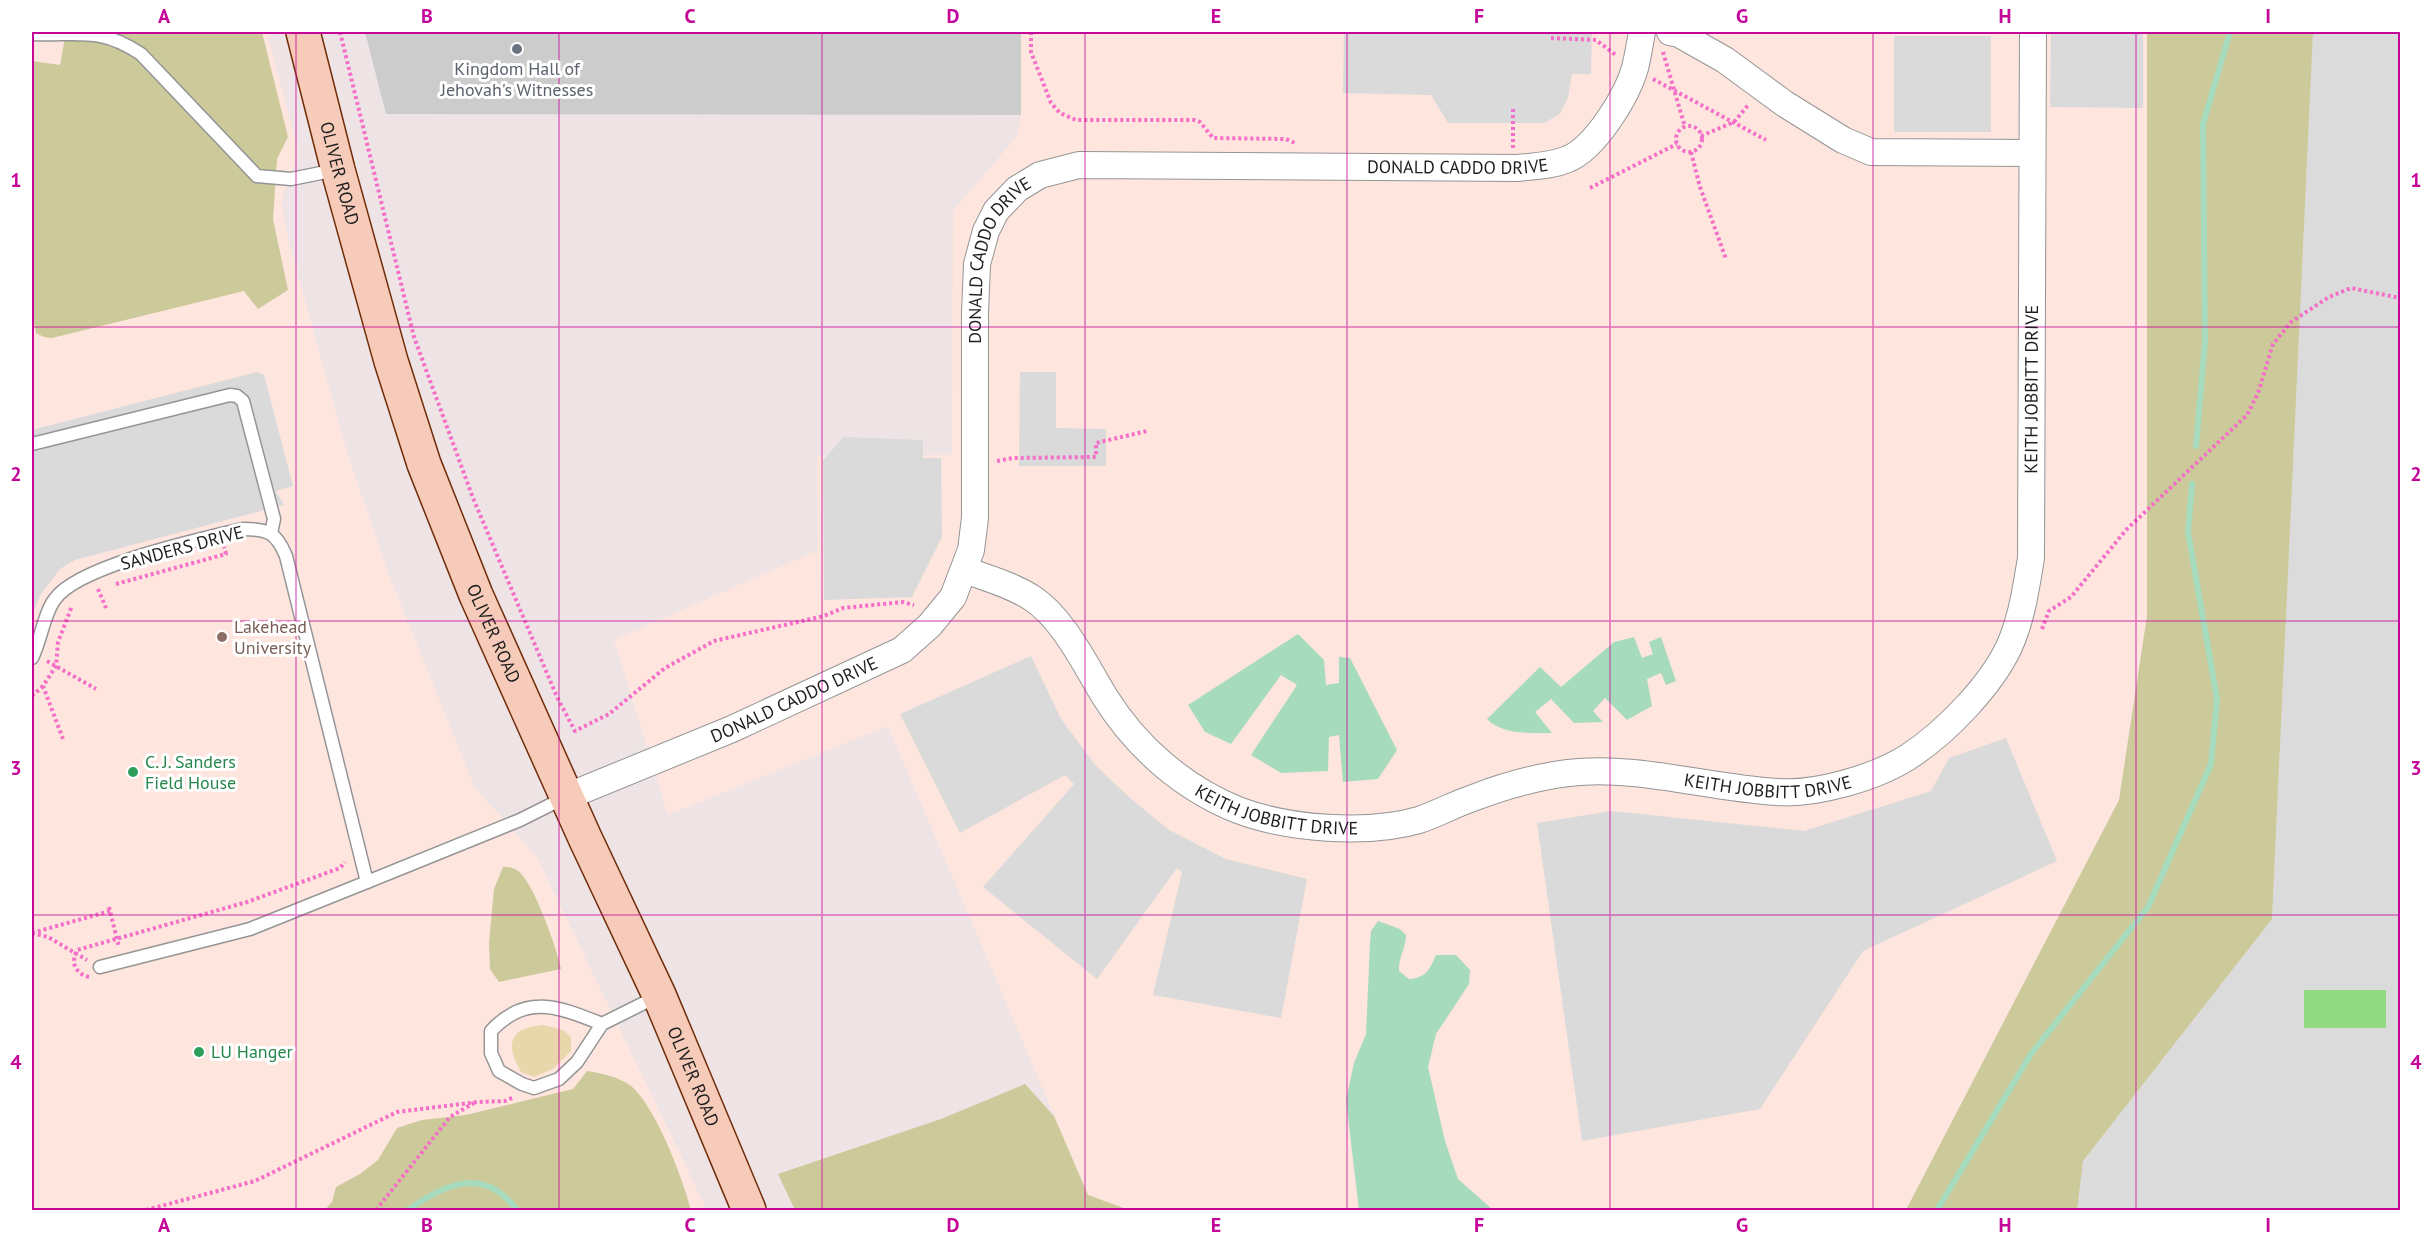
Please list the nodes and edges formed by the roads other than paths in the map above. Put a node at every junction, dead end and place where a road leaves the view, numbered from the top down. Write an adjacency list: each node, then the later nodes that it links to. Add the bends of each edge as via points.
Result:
1 (303, 32): 7 (main road, OLIVER ROAD)
2 (1642, 32): 10 (street, DONALD CADDO DRIVE, via 1634,69 1613,113 1589,144 1552,165 1079,165 1040,175 1017,189 996,211 977,264 975,518)
3 (2033, 32): 6 (street, KEITH JOBBITT DRIVE)
4 (32, 34): 7 (lane, via 105,35 123,42 141,54 257,176 291,179)
5 (1666, 41): 6 (street, via 1679,34 1725,60 1843,140 1871,152)
6 (2032, 153): 10 (street, KEITH JOBBITT DRIVE, via 2031,558 2023,606 2008,648 1970,702 1906,759 1868,775 1800,793 1719,787 1616,770 1568,773 1521,782 1417,820 1378,827 1284,824 1237,809 1186,783 1151,755 1120,718 1066,633 1033,599)
7 (338, 170): 12 (main road, OLIVER ROAD, via 424,464 476,595)
8 (32, 444): 9 (lane, via 237,396 243,401 274,519)
9 (271, 533): 11 (lane, SANDERS DRIVE, via 257,529 220,535 150,553 74,582 51,605); 13 (lane, via 286,556)
10 (965, 570): 12 (street, DONALD CADDO DRIVE, via 953,597 902,650 732,729)
11 (33, 656)
12 (566, 797): 13 (lane, via 520,820); 15 (main road, OLIVER ROAD)
13 (367, 882): 14 (lane, via 250,929 123,961)
14 (96, 972)
15 (659, 995): 16 (lane); 17 (main road, OLIVER ROAD)
16 (602, 1024): 16 (lane, via 545,1006 524,1008 503,1017 491,1030 491,1053 499,1071 534,1088 559,1079 577,1062)
17 (749, 1210)

